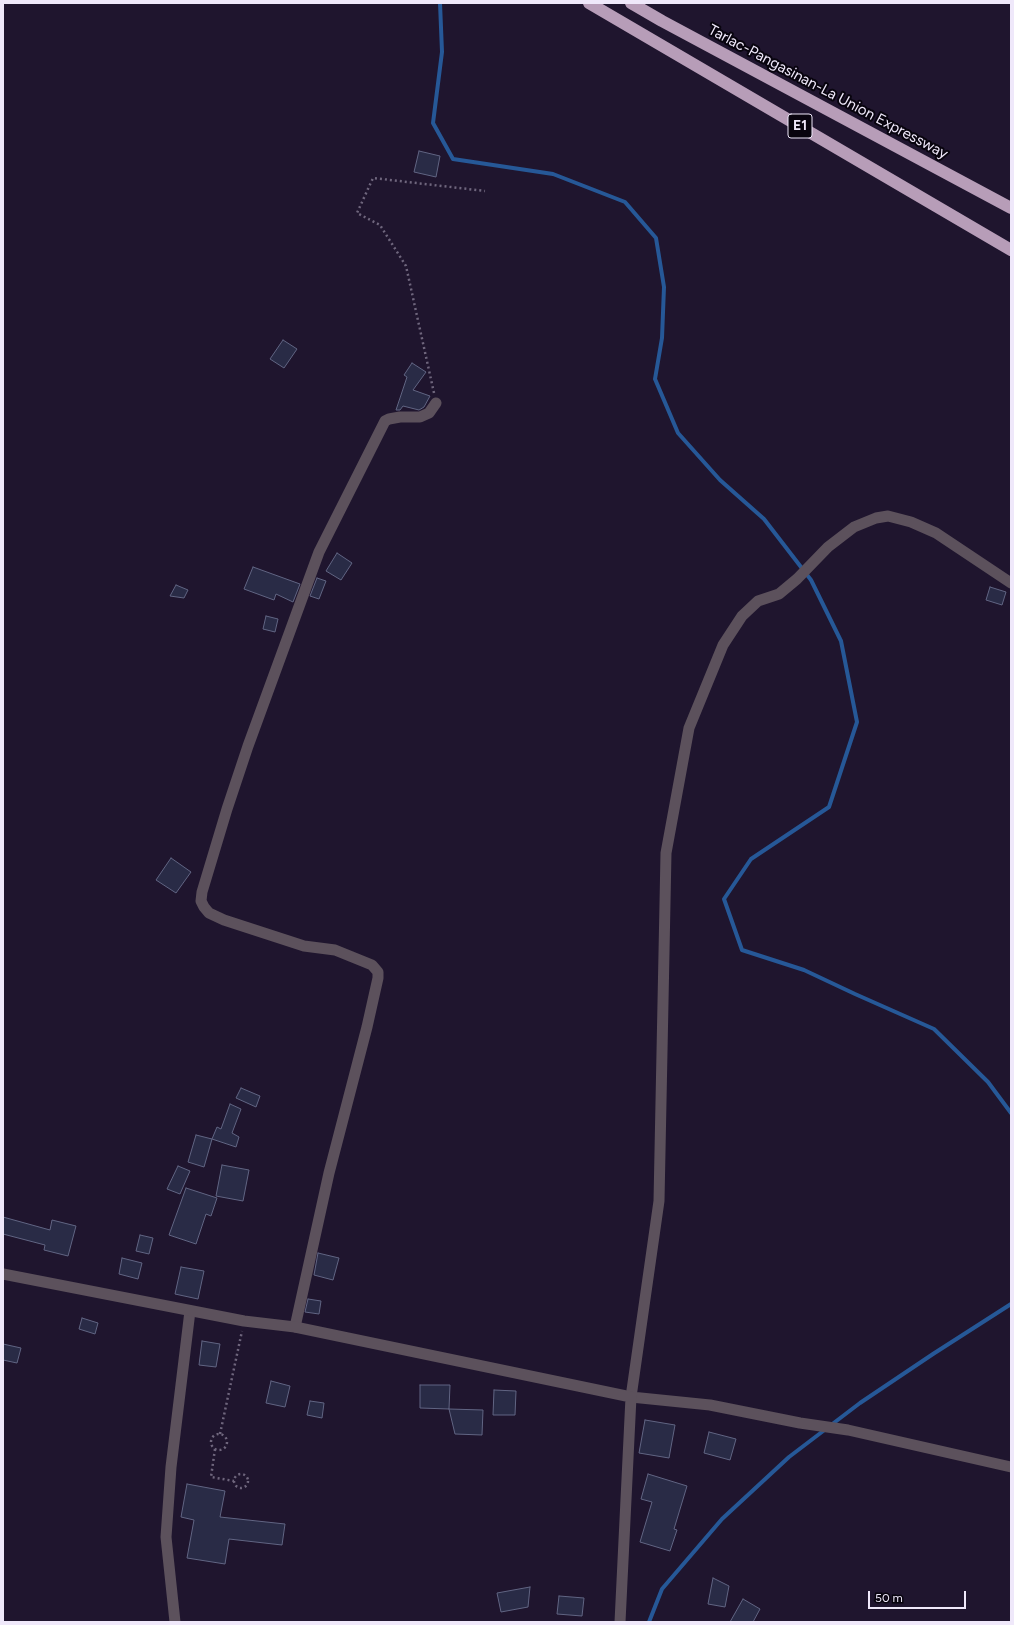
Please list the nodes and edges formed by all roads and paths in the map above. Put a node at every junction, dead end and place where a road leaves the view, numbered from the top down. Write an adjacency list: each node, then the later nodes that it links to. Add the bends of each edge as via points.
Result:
1 (589, 3): 5 (highway, E1)
2 (631, 3): 4 (highway, Tarlac-Pangasinan-La Union Expressway / E1)
3 (485, 191): 6 (path, via 373,178 357,213 380,225 406,266)
4 (1011, 208)
5 (1011, 250)
6 (436, 403): 11 (street, via 429,413 420,417 400,417 385,421 319,552 248,746 202,892 201,901 204,907 209,913 224,920 304,946 336,950 372,965 378,972 368,1027 329,1173)
7 (1011, 583): 12 (street, via 936,533 911,522 888,516 876,518 854,527 828,547 780,594 758,601 742,616 723,645 689,728 666,853 659,1200)
8 (3, 1274): 9 (street)
9 (190, 1311): 10 (street); 17 (street, via 171,1467 166,1537)
10 (244, 1321): 11 (street); 13 (path)
11 (295, 1327): 12 (street)
12 (631, 1397): 15 (street, via 710,1405 848,1430); 18 (street)
13 (220, 1434): 14 (path, via 214,1435 211,1440); 14 (path, via 226,1437 226,1445 223,1449)
14 (215, 1449): 16 (path, via 211,1478)
15 (1011, 1467)
16 (234, 1481): 16 (path, via 242,1488 248,1480 240,1474)
17 (175, 1622)
18 (620, 1622)

